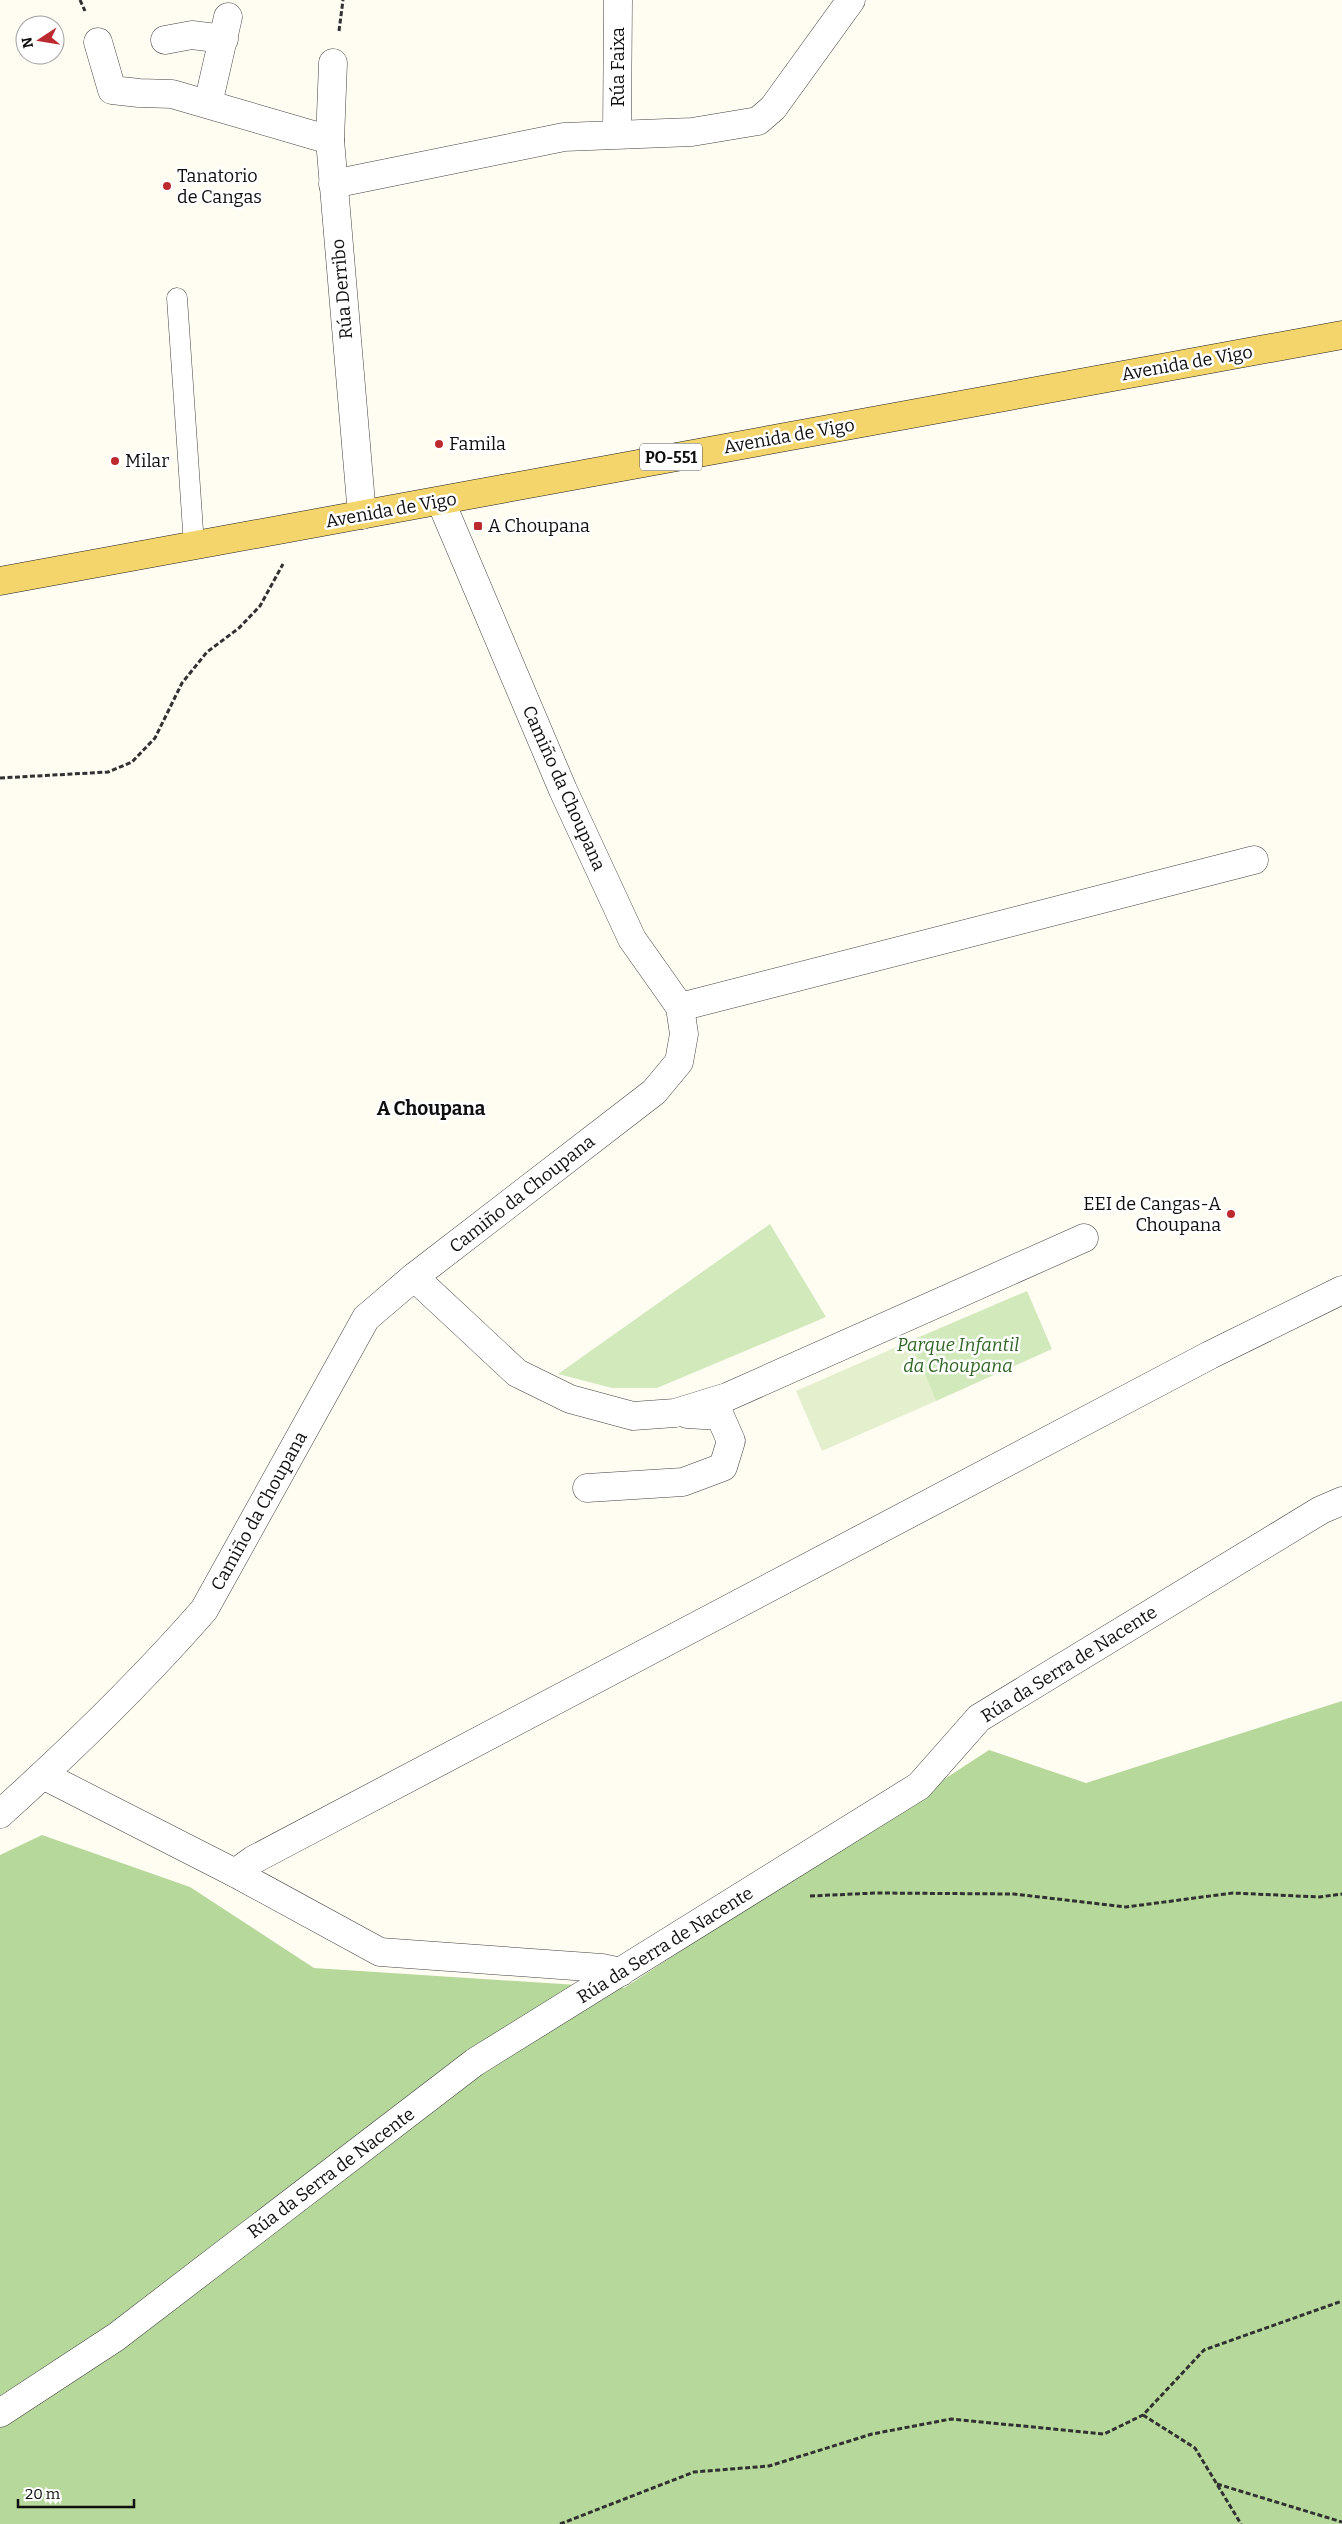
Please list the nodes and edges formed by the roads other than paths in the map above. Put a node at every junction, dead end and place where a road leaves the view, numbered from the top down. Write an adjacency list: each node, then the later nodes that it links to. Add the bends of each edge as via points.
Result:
1 (618, 0): 7 (street, Rúa Faixa)
2 (851, 0): 7 (street, via 773,108 758,121 692,132)
3 (166, 40): 6 (street, via 226,28)
4 (98, 42): 6 (street, via 112,90 172,94)
5 (333, 64): 8 (street, Rúa Derribo)
6 (208, 104): 8 (street)
7 (617, 134): 9 (street, via 564,137)
8 (330, 140): 9 (street, Rúa Derribo)
9 (333, 184): 13 (street, Rúa Derribo)
10 (176, 298): 14 (lane)
11 (1342, 335): 12 (main road, Avenida de Vigo / PO-551)
12 (440, 502): 13 (main road, Avenida de Vigo / PO-551); 17 (street, Camiño da Choupana, via 563,790 632,939)
13 (362, 515): 14 (main road, Avenida de Vigo / PO-551)
14 (194, 545): 15 (main road, Avenida de Vigo / PO-551)
15 (0, 580)
16 (1254, 860): 17 (street)
17 (680, 1008): 19 (street, Camiño da Choupana, via 684,1034 679,1062 654,1092)
18 (1084, 1238): 21 (street, via 727,1397)
19 (414, 1277): 21 (street, via 517,1373 570,1400 624,1414); 24 (street, Camiño da Choupana, via 366,1318 204,1610 177,1642)
20 (1342, 1290): 26 (street, via 1096,1416 253,1860)
21 (675, 1413): 22 (street, via 720,1416 731,1440 723,1467 683,1482)
22 (586, 1488)
23 (1342, 1501): 27 (street, Rúa da Serra de Nacente, via 978,1718 919,1786)
24 (43, 1775): 25 (street, Camiño da Choupana); 26 (street)
25 (0, 1814)
26 (235, 1873): 27 (street, via 380,1952)
27 (621, 1972): 28 (street, Rúa da Serra de Nacente, via 475,2062 116,2337)
28 (0, 2413)

